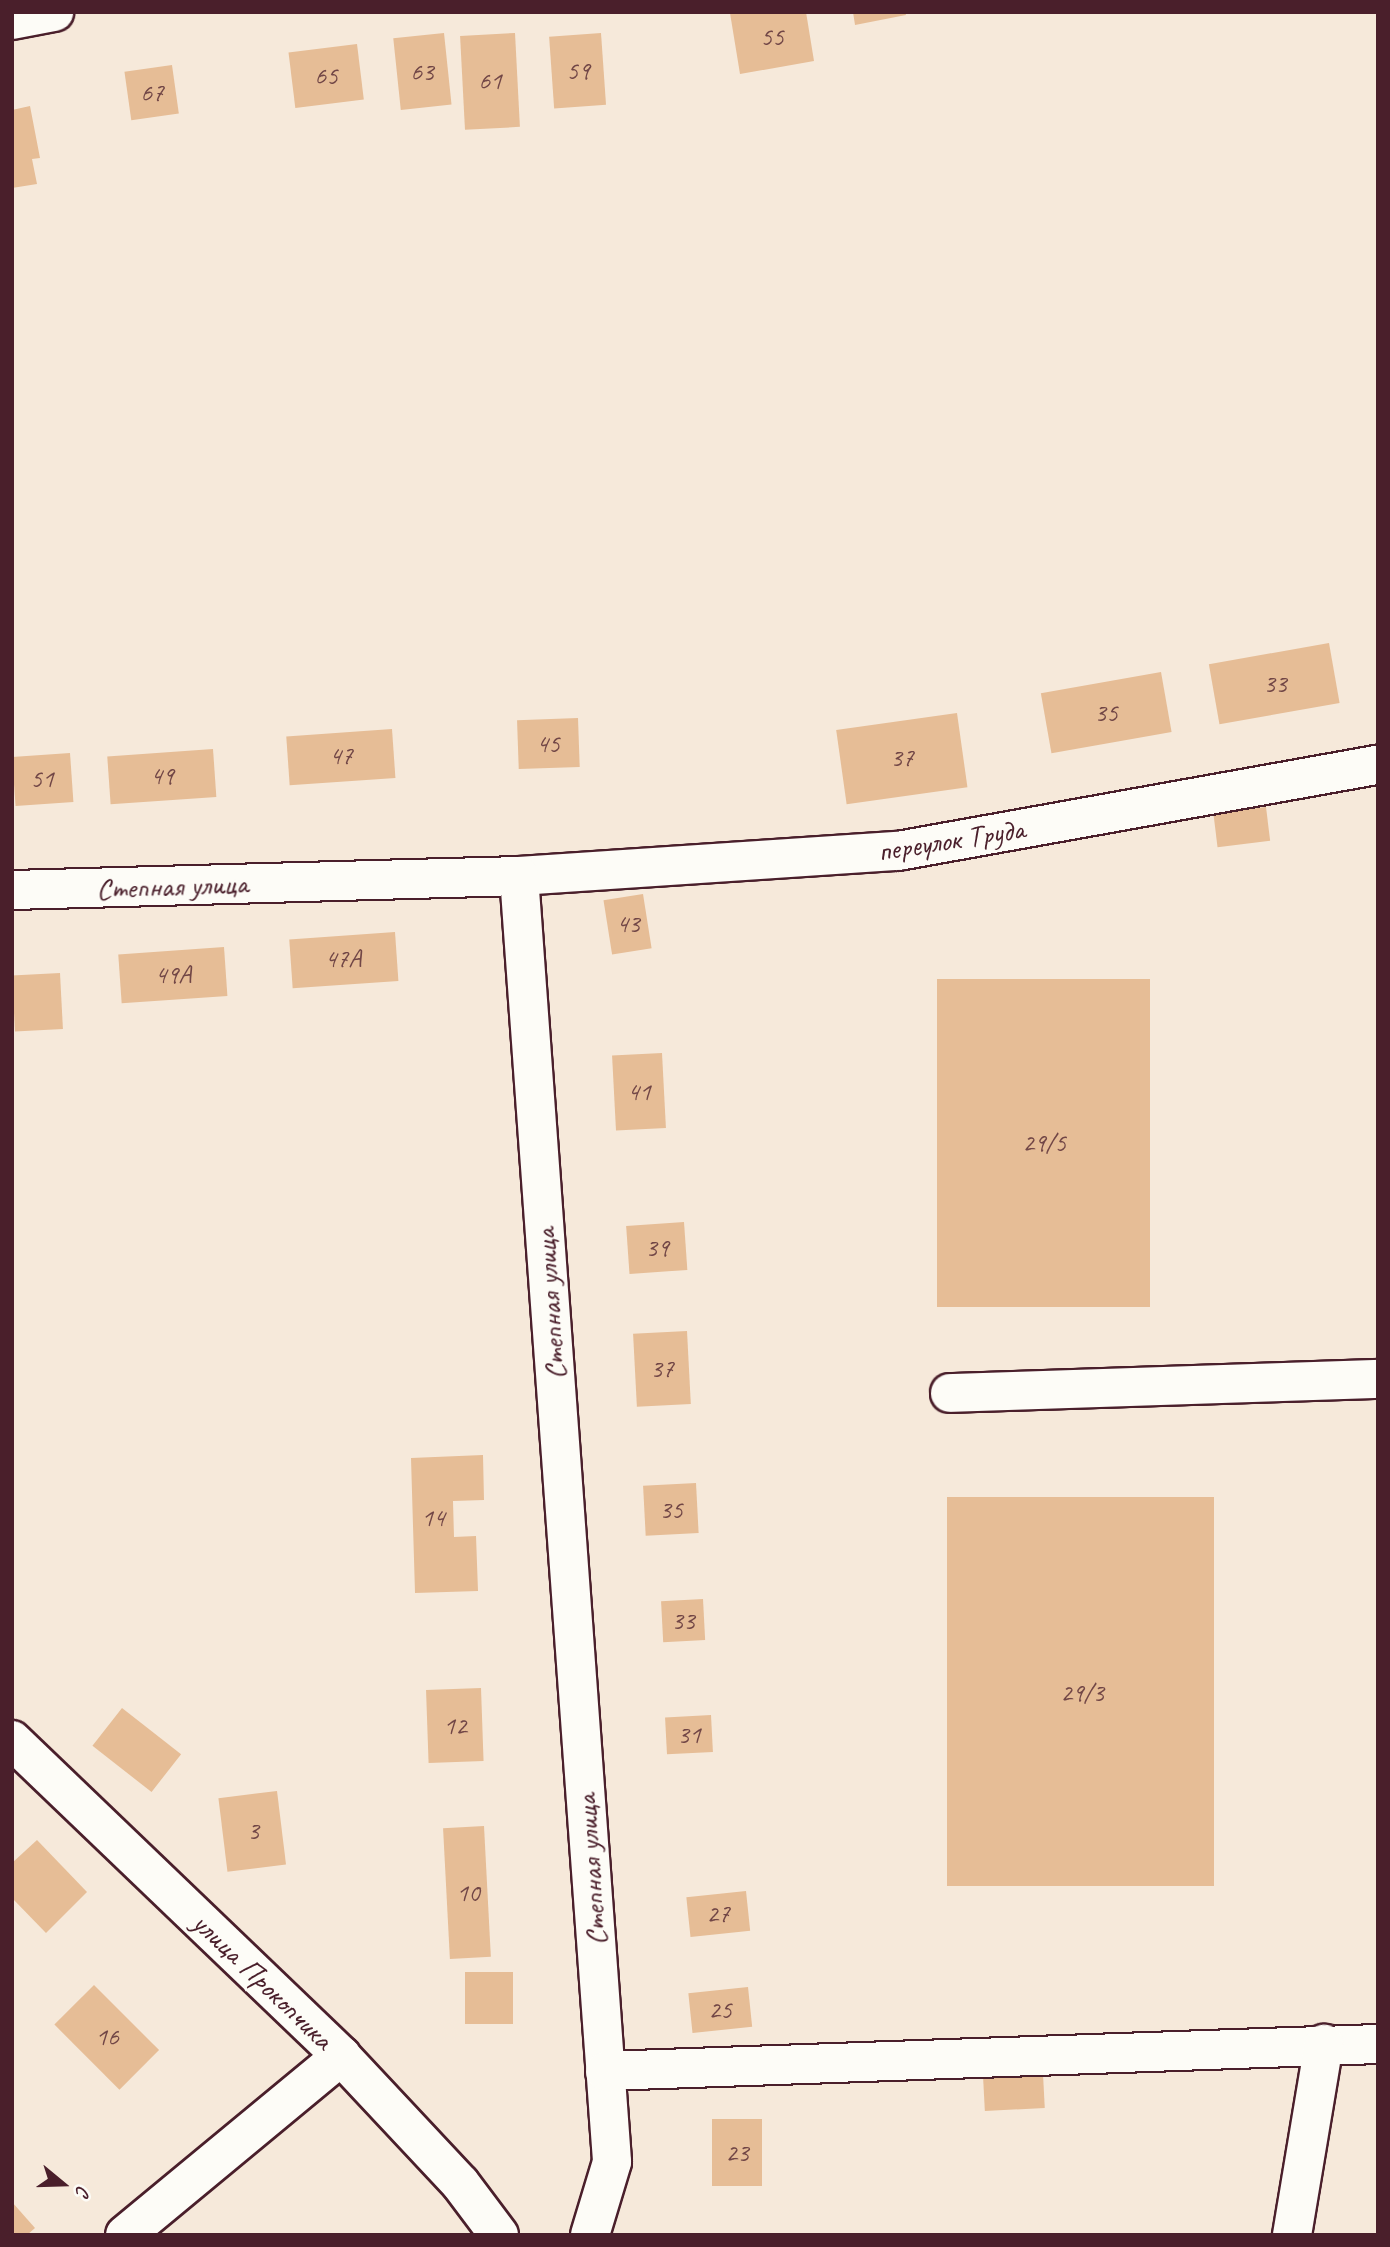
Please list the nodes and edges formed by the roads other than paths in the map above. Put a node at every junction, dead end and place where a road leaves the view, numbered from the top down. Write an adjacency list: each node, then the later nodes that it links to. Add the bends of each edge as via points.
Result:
1 (54, 12): 2 (street)
2 (12, 20)
3 (1378, 765): 4 (street, переулок Труда, via 898,851)
4 (519, 876): 5 (street, Степная улица); 12 (street, Степная улица)
5 (12, 890)
6 (1378, 1379): 7 (street)
7 (950, 1394)
8 (12, 1740): 11 (street, улица Прокопчика)
9 (1324, 2044): 10 (street); 12 (street); 16 (street)
10 (1378, 2044)
11 (341, 2056): 13 (street); 14 (street, улица Прокопчика, via 460,2183)
12 (605, 2071): 15 (street, Степная улица, via 612,2162)
13 (125, 2235)
14 (499, 2235)
15 (590, 2235)
16 (1292, 2235)

